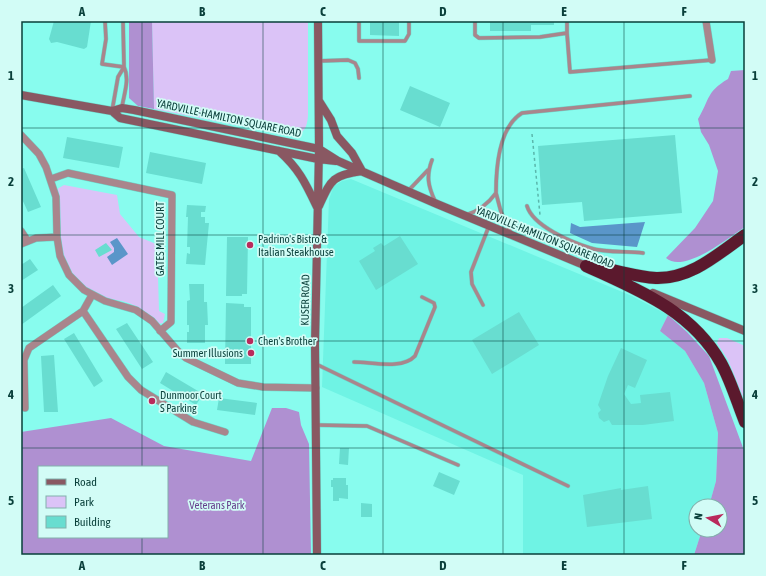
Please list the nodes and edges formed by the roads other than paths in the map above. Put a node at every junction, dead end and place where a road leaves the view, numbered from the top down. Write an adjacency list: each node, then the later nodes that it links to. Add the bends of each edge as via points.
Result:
1 (105, 21): 12 (lane, via 106,39 102,64)
2 (123, 21): 12 (lane)
3 (318, 21): 11 (street, KUSER ROAD)
4 (359, 21): 5 (lane, via 359,41 405,41 409,34)
5 (409, 21)
6 (475, 21): 9 (lane, via 475,36 479,38 540,37)
7 (567, 21): 9 (lane)
8 (706, 21): 10 (street)
9 (567, 33): 10 (lane, via 570,72)
10 (712, 60)
11 (318, 61): 13 (lane, via 348,60 355,63); 16 (street, KUSER ROAD)
12 (124, 67): 17 (lane, via 127,81); 18 (lane, via 118,77)
13 (359, 78)
14 (21, 95): 18 (street, YARDVILLE-HAMILTON SQUARE ROAD)
15 (690, 96): 30 (lane, via 522,113 515,117 502,145 496,171)
16 (318, 101): 21 (street, KUSER ROAD); 27 (street)
17 (122, 108): 18 (street, YARDVILLE-HAMILTON SQUARE ROAD); 19 (lane); 21 (street, YARDVILLE-HAMILTON SQUARE ROAD)
18 (112, 111): 19 (street, YARDVILLE-HAMILTON SQUARE ROAD)
19 (120, 118): 22 (street, YARDVILLE-HAMILTON SQUARE ROAD)
20 (21, 135): 28 (street, via 39,154)
21 (318, 149): 23 (street, KUSER ROAD); 25 (street, YARDVILLE-HAMILTON SQUARE ROAD)
22 (278, 150): 23 (street, YARDVILLE-HAMILTON SQUARE ROAD); 33 (street, via 295,165)
23 (318, 159): 25 (street, YARDVILLE-HAMILTON SQUARE ROAD); 33 (street, KUSER ROAD)
24 (432, 160): 26 (lane)
25 (338, 161): 27 (street, YARDVILLE-HAMILTON SQUARE ROAD)
26 (428, 170): 29 (lane); 31 (lane, via 428,182)
27 (362, 171): 29 (street, YARDVILLE-HAMILTON SQUARE ROAD); 33 (street, via 334,178)
28 (51, 179): 39 (street, via 56,203); 47 (street, GATES MILL COURT, via 68,173 172,195 171,322)
29 (408, 191): 31 (street, YARDVILLE-HAMILTON SQUARE ROAD)
30 (496, 193): 34 (lane, via 477,212); 38 (lane, via 506,225)
31 (437, 204): 34 (street, YARDVILLE-HAMILTON SQUARE ROAD)
32 (526, 206): 41 (lane, via 531,215 550,230 591,248)
33 (318, 208): 50 (street, KUSER ROAD)
34 (464, 216): 35 (street, YARDVILLE-HAMILTON SQUARE ROAD)
35 (489, 226): 38 (street, YARDVILLE-HAMILTON SQUARE ROAD); 45 (lane, via 471,272 472,284)
36 (21, 231): 40 (street)
37 (745, 235): 42 (highway, via 698,268 679,275 655,278)
38 (513, 236): 42 (street, YARDVILLE-HAMILTON SQUARE ROAD)
39 (57, 237): 40 (street); 43 (street, via 60,256 69,275)
40 (24, 242)
41 (643, 253)
42 (584, 265): 48 (street, YARDVILLE-HAMILTON SQUARE ROAD); 53 (highway, via 656,299 688,322 721,363)
43 (92, 295): 46 (street); 47 (street, via 136,310)
44 (422, 297): 49 (lane, via 434,303 434,311 411,360 401,363)
45 (483, 305)
46 (83, 311): 52 (street, via 29,348 24,360); 55 (street, via 128,377 141,390 193,422)
47 (160, 330): 51 (street, via 186,358 238,383 263,387)
48 (745, 332)
49 (354, 362)
50 (315, 363): 51 (street, KUSER ROAD); 57 (lane)
51 (316, 388): 54 (street, KUSER ROAD)
52 (25, 408)
53 (745, 422)
54 (316, 425): 56 (lane, via 367,426); 58 (street, KUSER ROAD)
55 (225, 432)
56 (458, 465)
57 (568, 486)
58 (317, 555)

